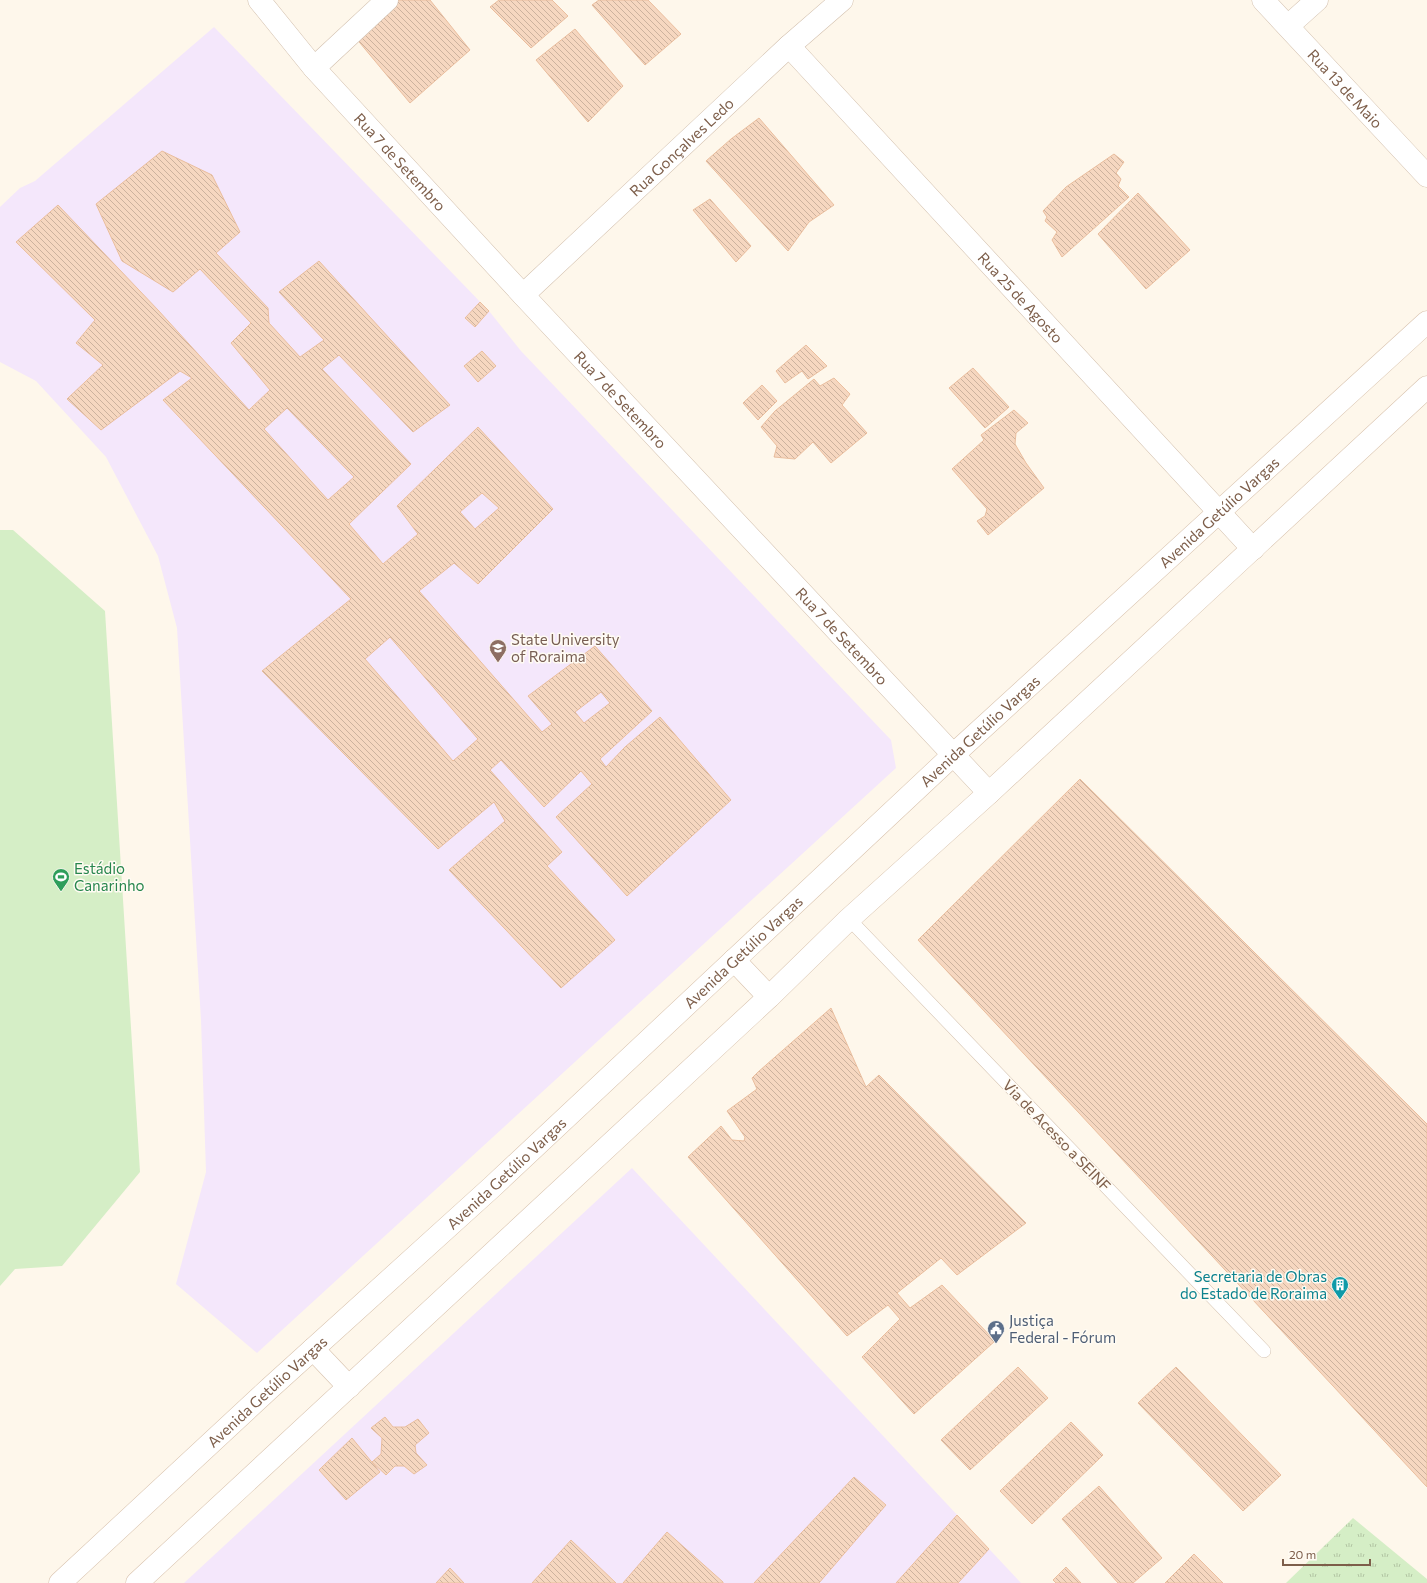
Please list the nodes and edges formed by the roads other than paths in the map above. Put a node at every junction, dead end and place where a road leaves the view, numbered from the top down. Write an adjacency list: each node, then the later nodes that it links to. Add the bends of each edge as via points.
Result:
1 (259, 0): 8 (main road, Rua 7 de Setembro)
2 (387, 0): 8 (main road)
3 (842, 0): 7 (main road, Rua Gonçalves Ledo)
4 (1263, 0): 6 (main road, Rua 13 de Maio)
5 (1316, 0): 6 (main road)
6 (1288, 26): 9 (main road, Rua 13 de Maio)
7 (789, 46): 10 (main road, Rua Gonçalves Ledo); 13 (main road, Rua 25 de Agosto)
8 (314, 68): 10 (main road, Rua 7 de Setembro)
9 (1427, 176)
10 (523, 295): 15 (main road, Rua 7 de Setembro)
11 (1427, 322): 13 (main road, Avenida Getúlio Vargas)
12 (1427, 387): 14 (main road)
13 (1220, 512): 14 (main road, Rua 25 de Agosto); 15 (main road, Avenida Getúlio Vargas)
14 (1253, 549): 16 (main road)
15 (953, 755): 16 (main road, Rua 7 de Setembro); 18 (main road, Avenida Getúlio Vargas)
16 (988, 793): 17 (main road)
17 (849, 919): 19 (main road); 21 (lane, Via de Acesso a SEINF)
18 (734, 960): 19 (main road); 20 (main road, Avenida Getúlio Vargas, via 492,1187)
19 (769, 997): 22 (main road)
20 (312, 1350): 22 (main road); 23 (main road, Avenida Getúlio Vargas)
21 (1264, 1351)
22 (348, 1387): 24 (main road)
23 (60, 1583)
24 (137, 1583)

